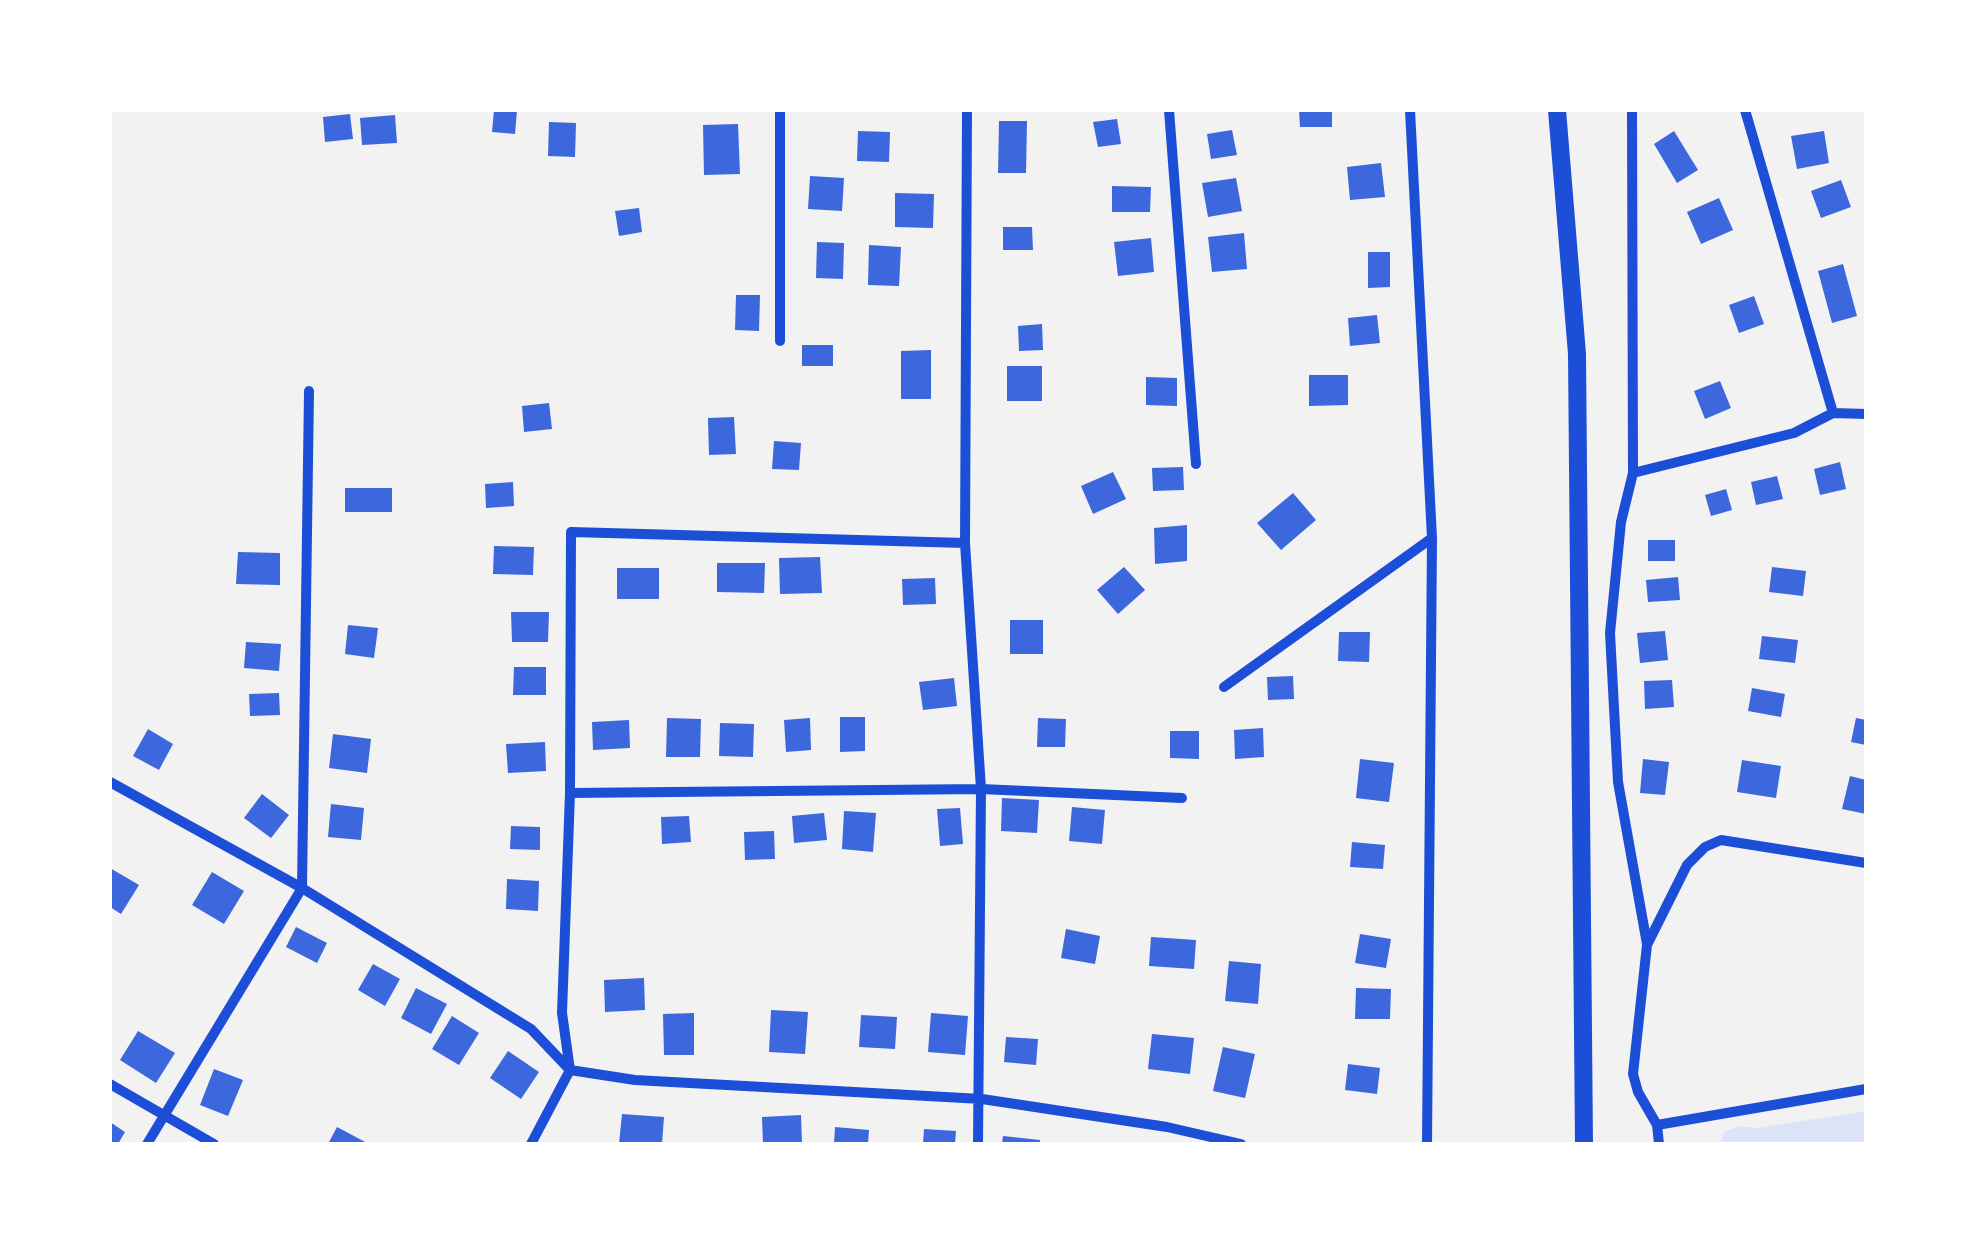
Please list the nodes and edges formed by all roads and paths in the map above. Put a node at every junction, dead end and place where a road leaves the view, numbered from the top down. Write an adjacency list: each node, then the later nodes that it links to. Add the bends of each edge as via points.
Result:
1 (780, 110): 8 (street)
2 (966, 110): 15 (street)
3 (1169, 110): 12 (street)
4 (1410, 110): 14 (street)
5 (1557, 110): 36 (main road, via 1576,354)
6 (1632, 110): 13 (street)
7 (1746, 110): 10 (street)
8 (780, 342)
9 (309, 391): 22 (street)
10 (1833, 413): 11 (street); 13 (street, via 1794,434)
11 (1866, 414)
12 (1196, 464)
13 (1633, 472): 23 (street, via 1610,633 1618,782)
14 (1432, 538): 16 (street); 35 (street)
15 (965, 544): 18 (street); 19 (street, via 571,532)
16 (1224, 688)
17 (110, 782): 22 (street)
18 (981, 788): 19 (street); 20 (street); 27 (street)
19 (570, 793): 24 (street, via 562,1013)
20 (1182, 798)
21 (1866, 864): 23 (street, via 1721,840 1688,866)
22 (302, 888): 24 (street, via 532,1028); 28 (street)
23 (1647, 945): 29 (street, via 1633,1074)
24 (570, 1070): 27 (street, via 635,1080); 32 (street)
25 (110, 1084): 28 (street)
26 (1866, 1090): 29 (street)
27 (982, 1099): 33 (street); 34 (street)
28 (164, 1115): 30 (street); 31 (street)
29 (1657, 1125): 37 (street)
30 (147, 1144)
31 (214, 1144)
32 (530, 1144)
33 (978, 1144)
34 (1241, 1144)
35 (1426, 1144)
36 (1584, 1144)
37 (1659, 1144)

